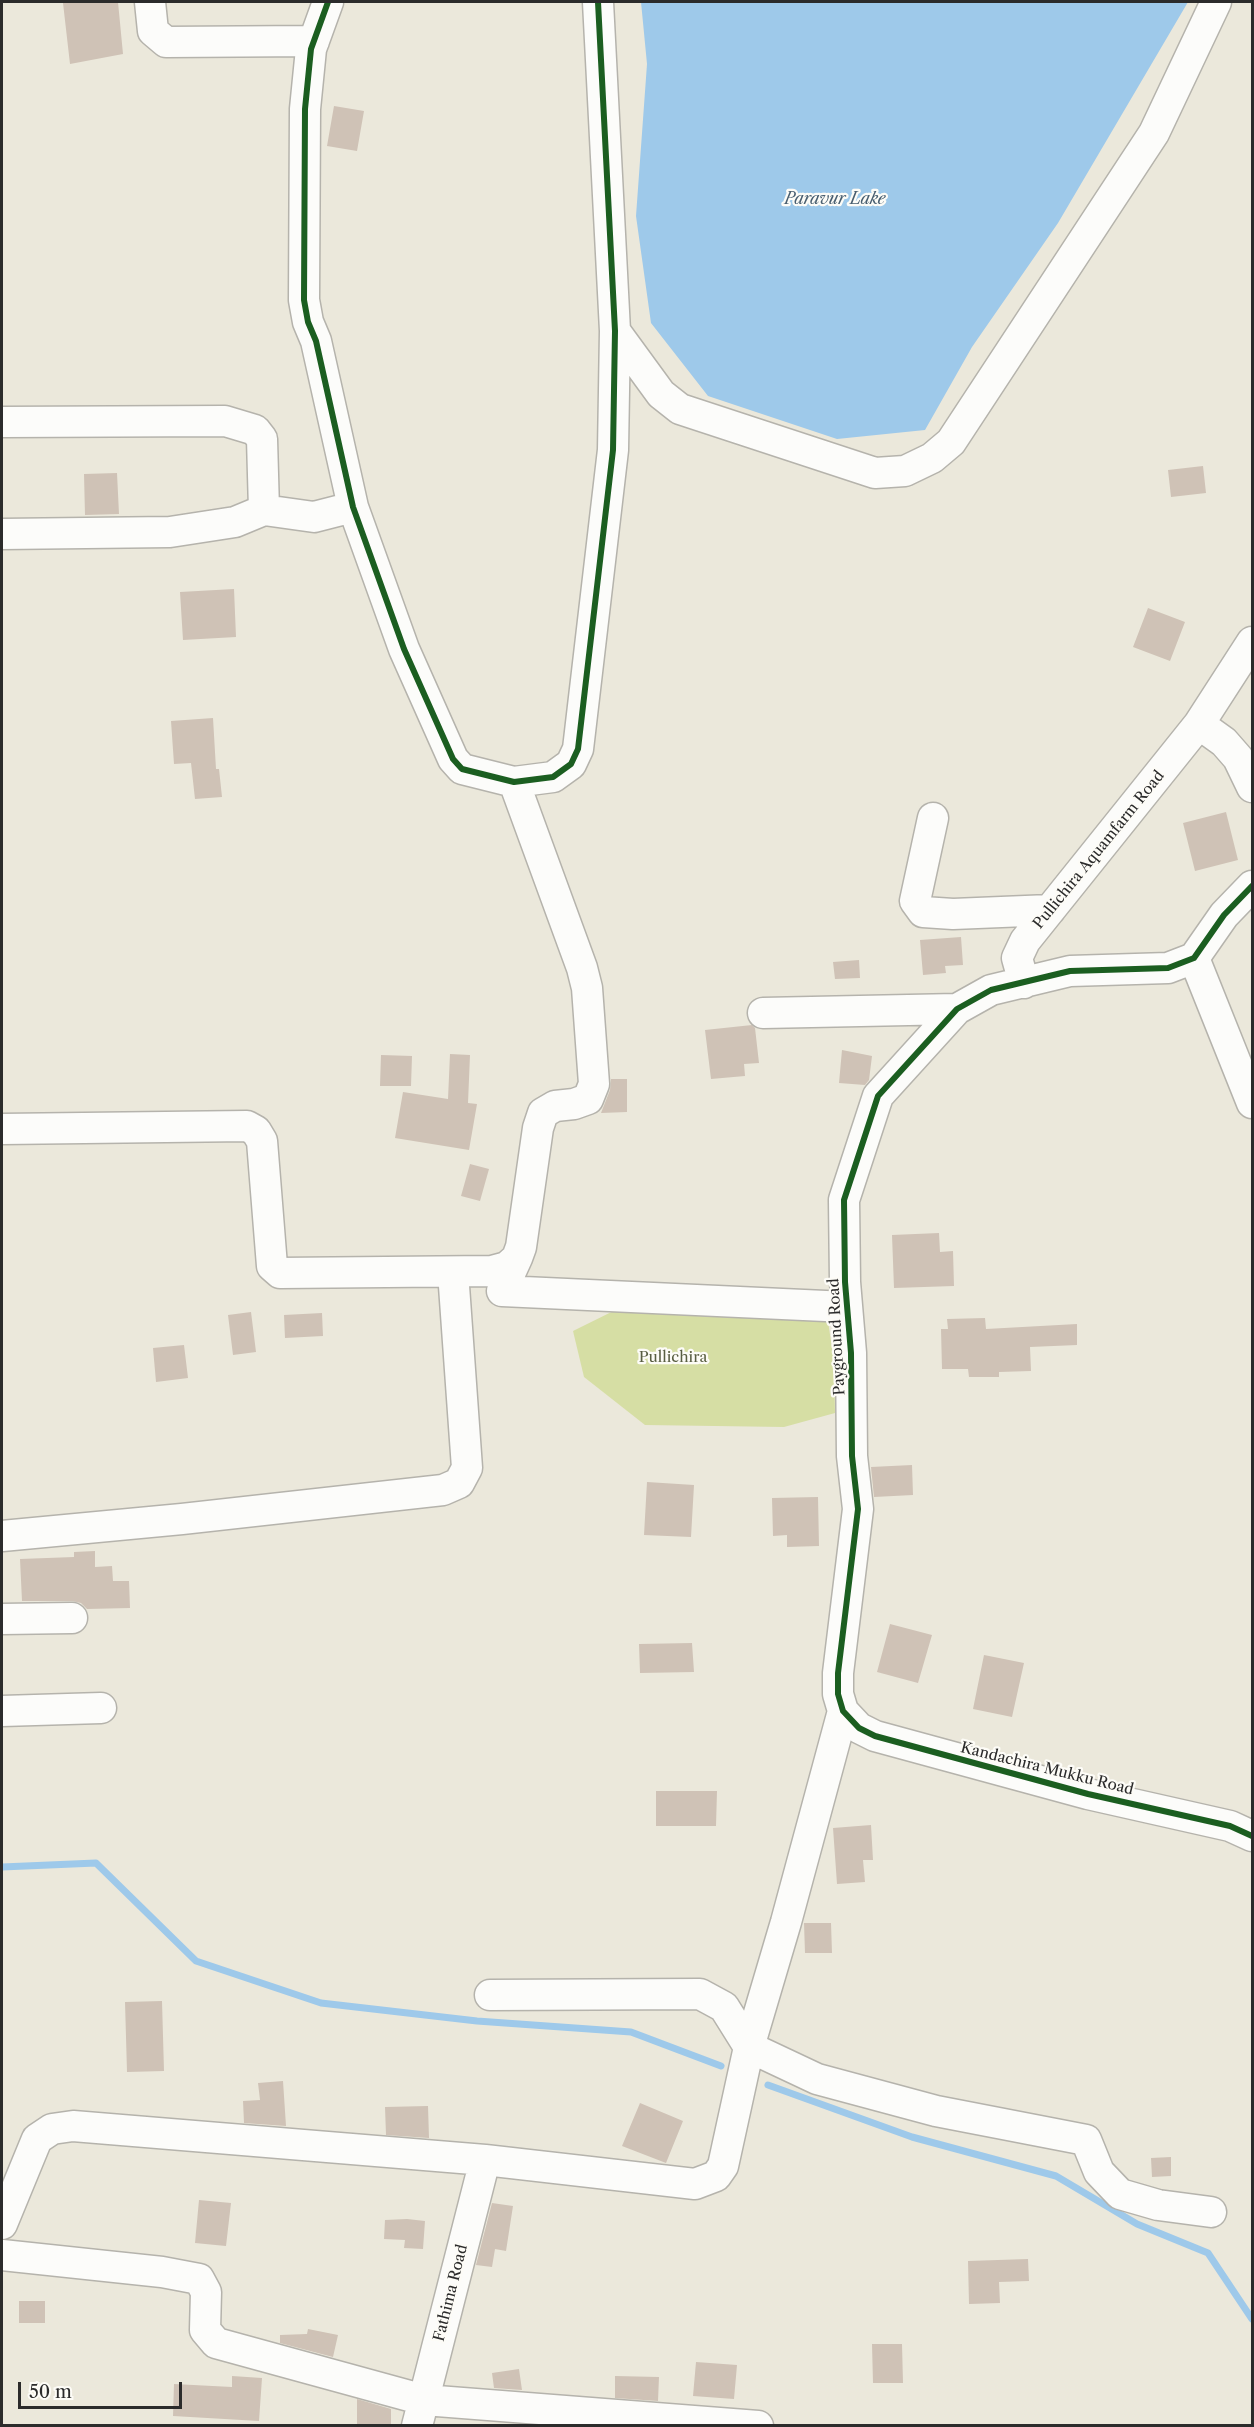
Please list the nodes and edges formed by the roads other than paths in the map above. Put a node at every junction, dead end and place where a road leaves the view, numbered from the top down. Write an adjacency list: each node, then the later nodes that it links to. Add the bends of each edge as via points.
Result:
1 (150, 2): 5 (street, via 153,31 166,42)
2 (328, 2): 5 (street)
3 (598, 2): 6 (street)
4 (1216, 2): 6 (street, via 1154,133 951,442 932,458 906,471 875,473 680,409 661,394)
5 (314, 41): 8 (street, via 305,109 304,300)
6 (615, 331): 13 (street, via 613,450 578,749 572,764 553,777)
7 (2, 422): 9 (street, via 225,421 255,430 262,439)
8 (353, 507): 9 (street, via 314,517); 13 (street, via 404,649 453,759 462,769)
9 (264, 510): 10 (street, via 235,522 171,532)
10 (2, 534)
11 (1252, 642): 12 (street, Pullichira Aquamfarm Road)
12 (1199, 724): 14 (street, via 1231,750); 17 (street, Pullichira Aquamfarm Road)
13 (514, 782): 24 (street, via 582,968 594,1084 588,1099 555,1106 543,1113)
14 (1252, 787)
15 (933, 818): 17 (street, via 915,901 923,912)
16 (1252, 886): 18 (street, via 1224,915)
17 (1050, 910): 19 (street, Pullichira Aquamfarm Road, via 1025,941 1017,958)
18 (1194, 958): 19 (street, Payground Road, via 1168,968 1070,971); 22 (street)
19 (1024, 982): 20 (street, Payground Road, via 991,990)
20 (957, 1009): 21 (street); 26 (street, Payground Road, via 878,1096 844,1200)
21 (763, 1013)
22 (1252, 1103)
23 (2, 1129): 25 (street, via 247,1126 262,1141 272,1266 280,1273)
24 (517, 1258): 25 (street, via 507,1268); 26 (street, via 502,1291)
25 (453, 1272): 27 (street, via 467,1468 459,1482 443,1490)
26 (847, 1307): 32 (street, Payground Road, via 852,1456 858,1509 838,1673)
27 (2, 1536)
28 (72, 1618): 29 (street)
29 (2, 1619)
30 (100, 1708): 31 (street)
31 (2, 1711)
32 (843, 1711): 33 (street, Kandachira Mukku Road, via 859,1728 875,1736 1088,1794 1230,1826); 35 (street)
33 (1252, 1836)
34 (490, 1995): 35 (street, via 700,1994 724,2007)
35 (749, 2047): 36 (street, via 723,2166 716,2176 695,2184); 37 (street, via 817,2079 936,2111 1086,2140 1099,2172 1120,2194 1158,2205)
36 (485, 2160): 38 (street, via 73,2126 52,2129 37,2139); 40 (street, Fathima Road)
37 (1211, 2212)
38 (2, 2224)
39 (2, 2255): 40 (street, via 198,2279 206,2292 205,2330 216,2343)
40 (421, 2413): 41 (street)
41 (758, 2426)

